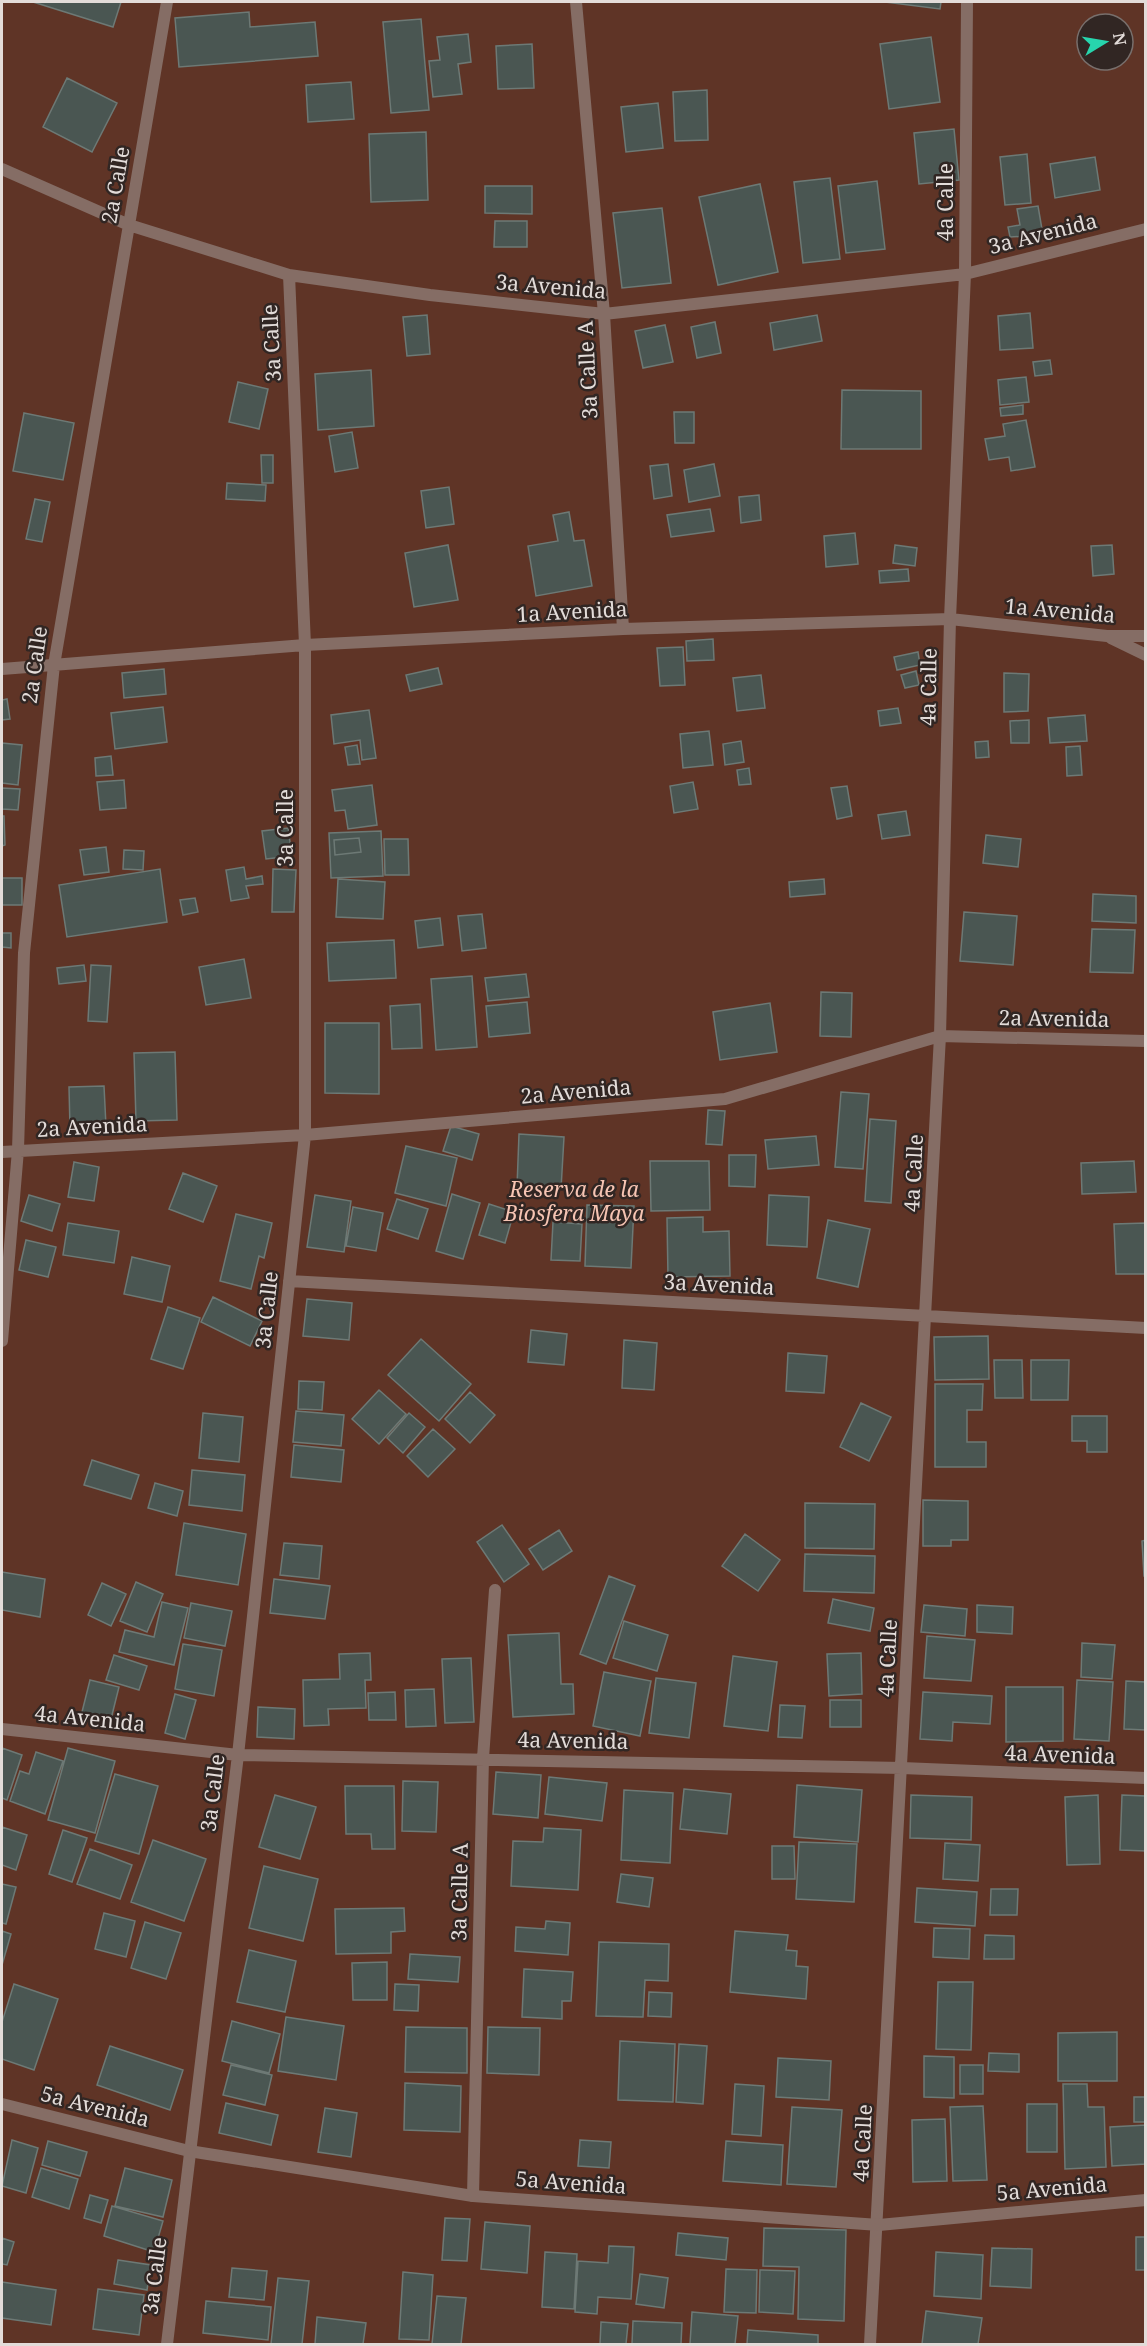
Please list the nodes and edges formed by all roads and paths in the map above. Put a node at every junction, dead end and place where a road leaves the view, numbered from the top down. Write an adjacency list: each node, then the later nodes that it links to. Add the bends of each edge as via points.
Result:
1 (167, 2): 5 (street, 2a Calle)
2 (576, 2): 9 (street, 3a Calle A)
3 (967, 2): 7 (street, 4a Calle)
4 (2, 170): 5 (street, 3a Avenida)
5 (129, 225): 8 (street, 3a Avenida); 16 (street, 2a Calle)
6 (1146, 229): 7 (street, 3a Avenida)
7 (965, 274): 9 (street, 3a Avenida); 10 (street, 4a Calle)
8 (289, 275): 9 (street, 3a Avenida); 14 (street, 3a Calle)
9 (604, 314): 11 (street, 3a Calle A)
10 (950, 619): 11 (street, 1a Avenida); 12 (street, 1a Avenida); 18 (street, 4a Calle)
11 (622, 629): 14 (street, 1a Avenida)
12 (1107, 636): 13 (street, 1a Avenida); 15 (street)
13 (1146, 636)
14 (305, 645): 16 (street, 1a Avenida); 20 (street, 3a Calle)
15 (1146, 655)
16 (54, 665): 17 (street, 1a Avenida); 21 (street, 2a Calle, via 24,953)
17 (2, 669)
18 (940, 1036): 19 (street, 2a Avenida); 20 (street, 2a Avenida, via 725,1099); 24 (street, 4a Calle)
19 (1146, 1041)
20 (305, 1135): 21 (street, 2a Avenida); 23 (street, 3a Calle)
21 (18, 1150): 22 (street, 2a Avenida); 26 (street, 2a Calle)
22 (2, 1152)
23 (289, 1281): 24 (street, 3a Avenida); 29 (street, 3a Calle)
24 (926, 1315): 25 (street, 3a Avenida); 31 (street, 4a Calle)
25 (1146, 1328)
26 (2, 1341)
27 (495, 1590): 30 (street, 3a Calle A)
28 (2, 1730): 29 (street, 4a Avenida)
29 (238, 1755): 30 (street, 4a Avenida); 34 (street, 3a Calle)
30 (483, 1758): 31 (street, 4a Avenida); 35 (street, 3a Calle A)
31 (902, 1768): 32 (street, 4a Avenida); 37 (street, 4a Calle)
32 (1146, 1778)
33 (2, 2104): 34 (street, 5a Avenida)
34 (189, 2151): 35 (street, 5a Avenida); 38 (street, 3a Calle)
35 (473, 2196): 37 (street, 5a Avenida)
36 (1146, 2200): 37 (street, 5a Avenida)
37 (879, 2225): 39 (street, 4a Calle)
38 (167, 2344)
39 (870, 2344)

